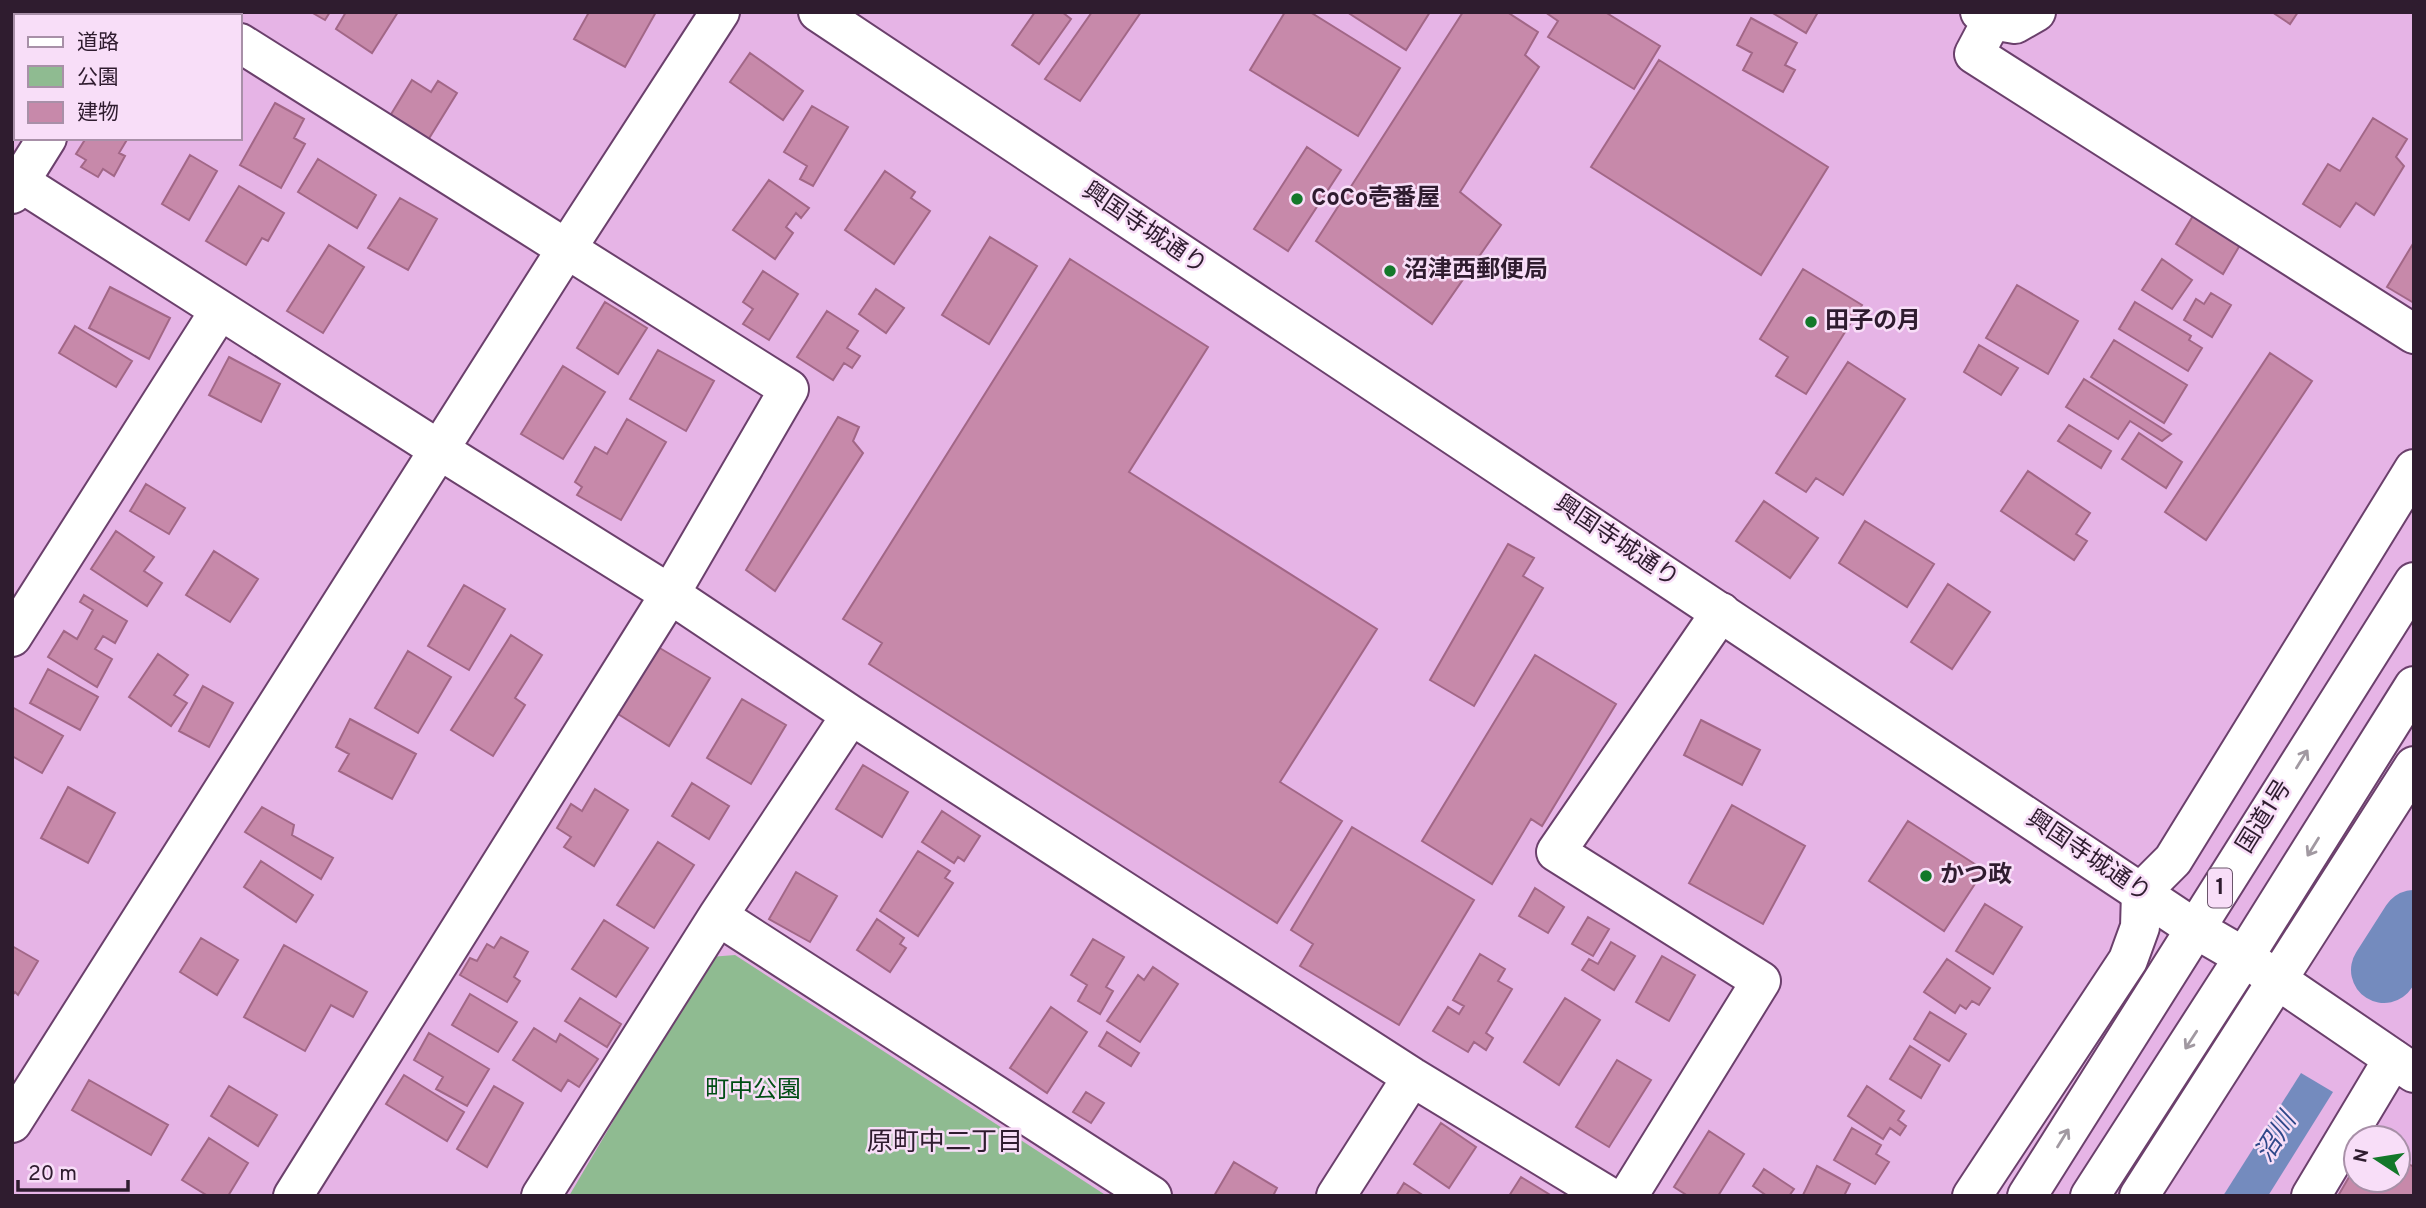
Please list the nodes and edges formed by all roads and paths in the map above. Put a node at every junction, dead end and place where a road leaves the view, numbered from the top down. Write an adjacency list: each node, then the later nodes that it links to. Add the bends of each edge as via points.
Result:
1 (720, 12): 8 (main road)
2 (818, 12): 15 (main road, 興国寺城通り)
3 (2036, 12): 4 (main road, via 2015,24)
4 (1986, 16): 10 (main road, via 1974,54)
5 (242, 44): 8 (main road)
6 (46, 140): 7 (main road)
7 (15, 184): 9 (main road)
8 (568, 248): 11 (main road); 14 (main road, via 789,389)
9 (220, 310): 11 (main road); 16 (main road)
10 (2414, 334)
11 (440, 451): 14 (main road); 27 (main road)
12 (2414, 469): 20 (main road, via 2173,860)
13 (2414, 582): 22 (main road, 国道1号 / 1, one-way to 13)
14 (670, 594): 18 (main road); 28 (main road)
15 (1721, 612): 20 (main road, 興国寺城通り); 33 (main road, via 1556,852 1760,981)
16 (12, 637)
17 (2414, 686): 23 (main road, 1, one-way to 23)
18 (851, 715): 21 (main road); 26 (main road)
19 (2414, 766): 24 (main road)
20 (2141, 892): 22 (main road, 興国寺城通り); 34 (main road, via 2140,927 2128,960)
21 (718, 916): 29 (main road); 30 (main road)
22 (2194, 929): 23 (main road, 興国寺城通り); 35 (main road, 国道1号 / 1, one-way to 22)
23 (2244, 957): 24 (main road, 興国寺城通り); 36 (main road, 1, one-way to 36)
24 (2277, 979): 25 (main road, 興国寺城通り); 37 (main road)
25 (2403, 1066): 38 (main road)
26 (1412, 1077): 31 (main road); 32 (main road)
27 (12, 1124)
28 (293, 1196)
29 (541, 1196)
30 (1152, 1196)
31 (1336, 1196)
32 (1608, 1196)
33 (1628, 1196)
34 (1972, 1196)
35 (2027, 1196)
36 (2091, 1196)
37 (2139, 1196)
38 (2311, 1196)

